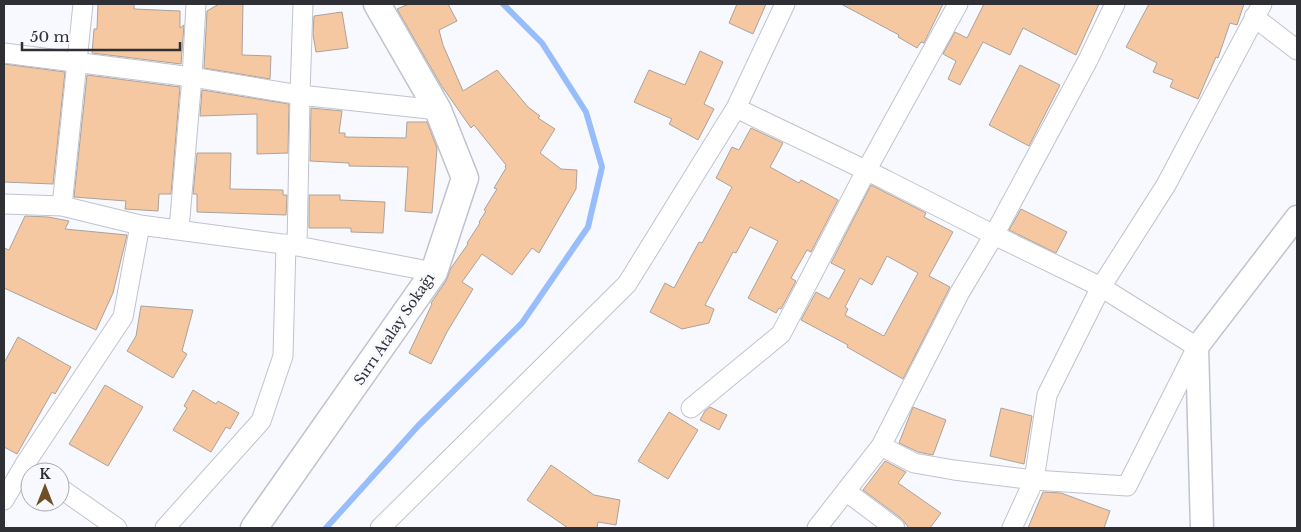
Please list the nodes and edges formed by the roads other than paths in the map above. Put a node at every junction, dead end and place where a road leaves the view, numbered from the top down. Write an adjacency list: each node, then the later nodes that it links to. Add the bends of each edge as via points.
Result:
1 (83, 4): 11 (street)
2 (196, 4): 12 (street)
3 (303, 4): 13 (street)
4 (377, 4): 15 (main road, Sırrı Atalay Sokağı)
5 (785, 4): 14 (street)
6 (958, 4): 16 (street)
7 (1114, 4): 22 (street, via 1088,60)
8 (1258, 10): 9 (street); 25 (street, via 1166,185)
9 (1297, 50)
10 (4, 53): 11 (street)
11 (76, 62): 12 (street); 18 (street)
12 (192, 77): 13 (street); 21 (street)
13 (300, 95): 15 (street); 23 (street)
14 (736, 108): 16 (street); 38 (street, via 627,284)
15 (438, 110): 24 (main road, Sırrı Atalay Sokağı, via 464,178)
16 (866, 171): 22 (street); 27 (street, via 781,334)
17 (4, 204): 18 (street)
18 (62, 206): 20 (street)
19 (1297, 216): 26 (street)
20 (140, 224): 21 (street); 29 (street, via 123,317)
21 (179, 229): 23 (street)
22 (994, 235): 25 (street); 28 (street, via 960,292)
23 (292, 245): 24 (street); 36 (street, via 282,356 261,421)
24 (434, 272): 37 (main road, Sırrı Atalay Sokağı)
25 (1101, 287): 26 (street); 30 (street, via 1047,395)
26 (1197, 347): 30 (street, via 1127,486); 42 (street)
27 (691, 408)
28 (881, 446): 30 (street, via 914,463); 32 (street)
29 (35, 462)
30 (1034, 480): 41 (street)
31 (20, 481): 34 (street)
32 (847, 492): 39 (street); 40 (street)
33 (70, 495): 35 (street)
34 (4, 500)
35 (117, 528)
36 (165, 528)
37 (254, 528)
38 (380, 528)
39 (817, 528)
40 (895, 528)
41 (1012, 528)
42 (1202, 528)

